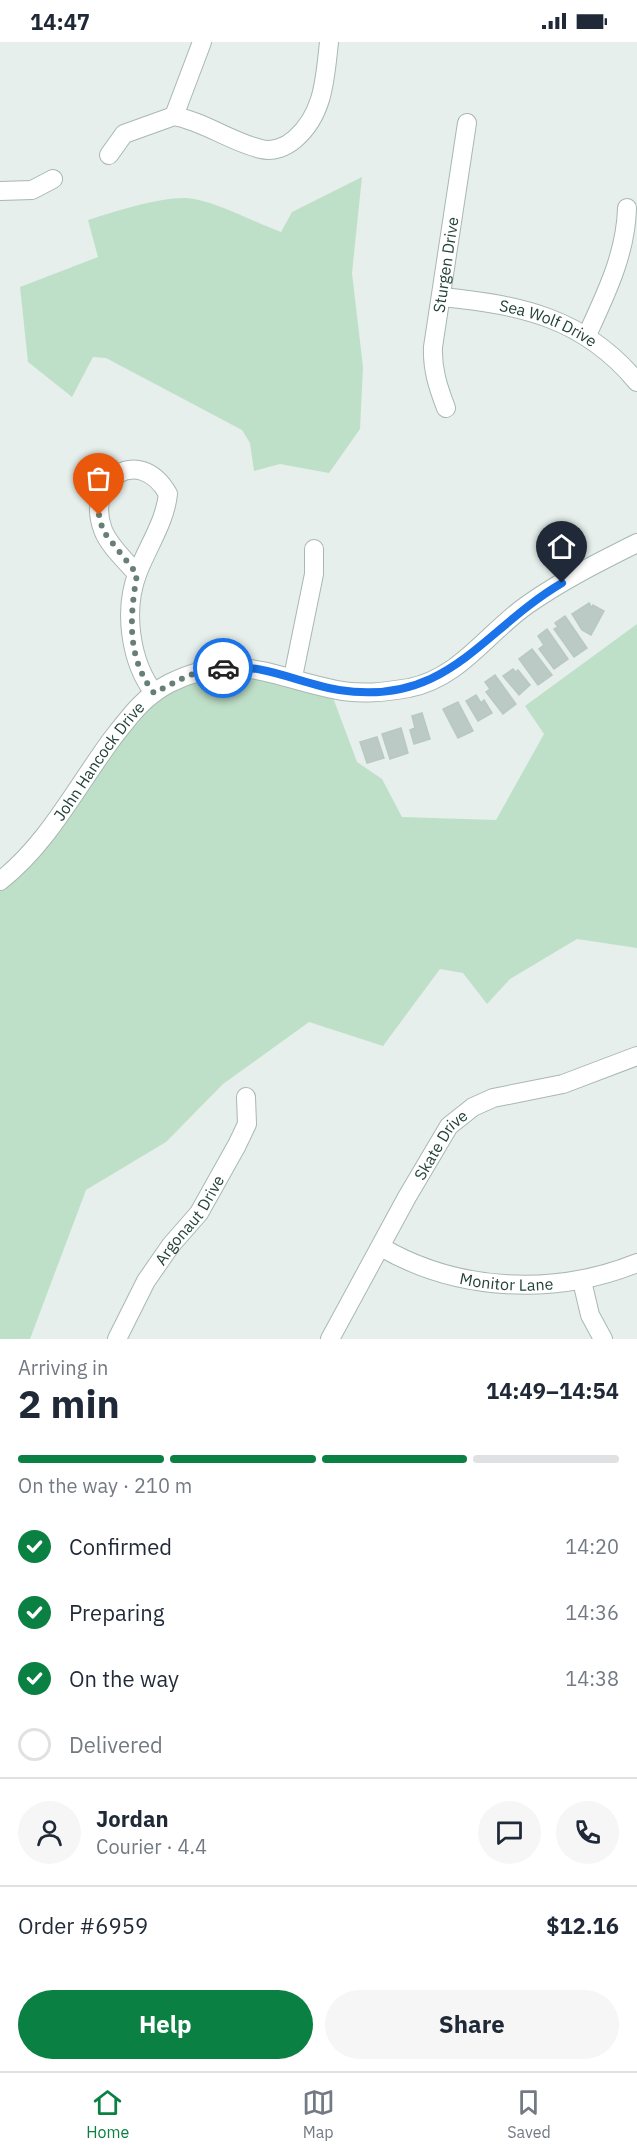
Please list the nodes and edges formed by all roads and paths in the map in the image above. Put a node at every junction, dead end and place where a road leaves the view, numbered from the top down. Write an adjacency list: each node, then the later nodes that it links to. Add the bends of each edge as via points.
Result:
1 (202, 42): 3 (street)
2 (329, 42): 3 (street, via 320,105 303,133 284,147 263,150)
3 (174, 116): 5 (street, via 124,134)
4 (467, 123): 9 (street, Sturgen Drive)
5 (109, 155)
6 (53, 179): 7 (street, via 32,190)
7 (0, 191)
8 (627, 207): 10 (street, via 627,234 622,251)
9 (442, 297): 10 (street, Sea Wolf Drive, via 516,307 542,314); 12 (street, Sturgen Drive, via 432,363)
10 (587, 335): 11 (street, Sea Wolf Drive)
11 (637, 382)
12 (446, 408)
13 (637, 543): 16 (street, John Hancock Drive, via 540,596 470,657 432,680 412,687 362,693)
14 (314, 549): 16 (street, via 314,574)
15 (137, 574): 15 (street, via 167,506 168,494 155,476 135,469 110,478 100,495 99,515 103,531); 17 (street, via 131,629 140,673)
16 (293, 677): 17 (street, John Hancock Drive, via 230,667 189,675)
17 (154, 693): 18 (street, John Hancock Drive, via 137,706 23,860)
18 (0, 881)
19 (637, 1056): 21 (street, Skate Drive, via 563,1084 502,1095 465,1113 440,1139)
20 (246, 1097): 24 (street, Argonaut Drive, via 248,1124 237,1145 199,1213 146,1281)
21 (381, 1247): 23 (street, Monitor Lane, via 417,1266 477,1281); 25 (street, Skate Drive)
22 (637, 1263): 23 (street, Monitor Lane)
23 (582, 1281): 26 (street, via 590,1315)
24 (117, 1339)
25 (330, 1339)
26 (603, 1339)

